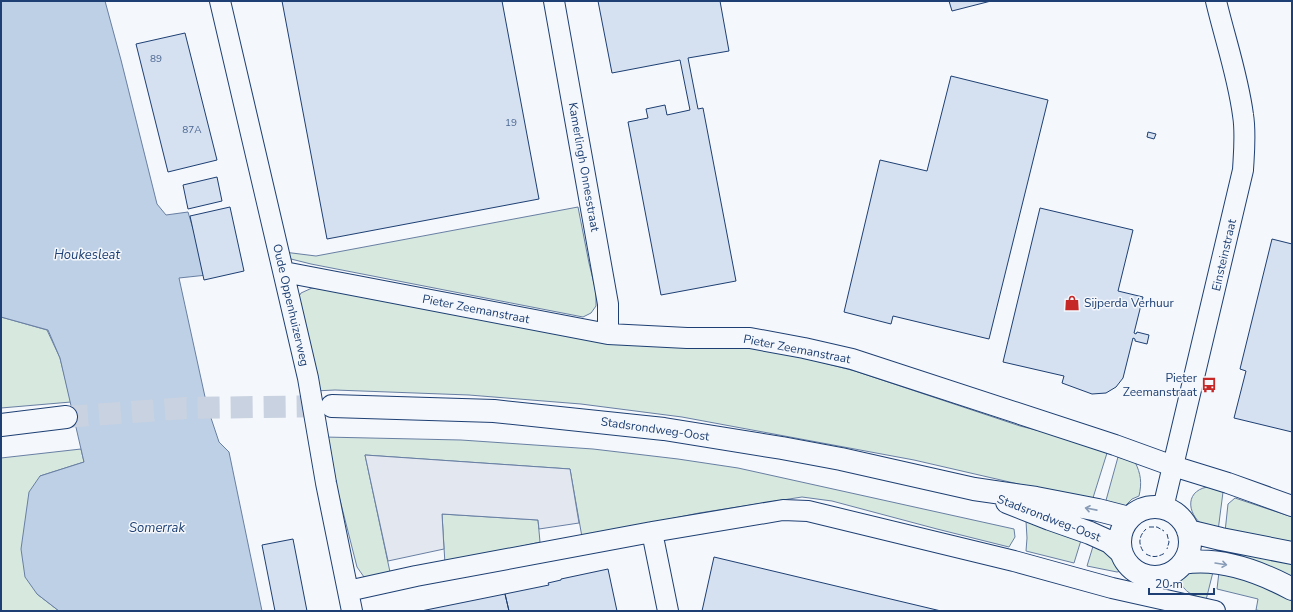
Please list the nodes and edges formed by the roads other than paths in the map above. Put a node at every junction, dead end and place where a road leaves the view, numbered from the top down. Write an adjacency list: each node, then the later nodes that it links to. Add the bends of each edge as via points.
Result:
1 (220, 1): 4 (street, Oude Oppenhuizerweg)
2 (554, 1): 5 (street, Kamerlingh Onnesstraat, via 608,304)
3 (1216, 1): 9 (street, Einsteinstraat, via 1244,116 1243,170)
4 (284, 272): 5 (street, Pieter Zeemanstraat); 20 (street, Oude Oppenhuizerweg, via 308,378)
5 (608, 334): 9 (street, Pieter Zeemanstraat, via 750,338 852,359)
6 (332, 406): 10 (main road, Stadsrondweg-Oost, via 494,411 664,429 841,459)
7 (66, 417): 8 (main road)
8 (1, 426)
9 (1173, 466): 11 (street, Pieter Zeemanstraat); 12 (street, Einsteinstraat)
10 (974, 489): 13 (main road, Stadsrondweg-Oost, one-way to 10, via 1036,498); 16 (main road, Stadsrondweg-Oost, via 1090,533 1110,542)
11 (1292, 506)
12 (1163, 508): 13 (main road, via 1143,508); 14 (main road, via 1180,517)
13 (1129, 518): 16 (main road, via 1120,536)
14 (1188, 531): 17 (main road); 18 (main road, via 1190,544)
15 (652, 532): 20 (street); 22 (street); 23 (street, via 783,510 808,511 1014,561 1112,588)
16 (1121, 552): 18 (main road, via 1132,568 1143,575 1161,576)
17 (1292, 553)
18 (1183, 563): 19 (main road, one-way to 19, via 1197,560 1242,568 1265,575)
19 (1292, 589)
20 (348, 591): 21 (street, Oude Oppenhuizerweg)
21 (352, 611)
22 (668, 611)
23 (1215, 611)

